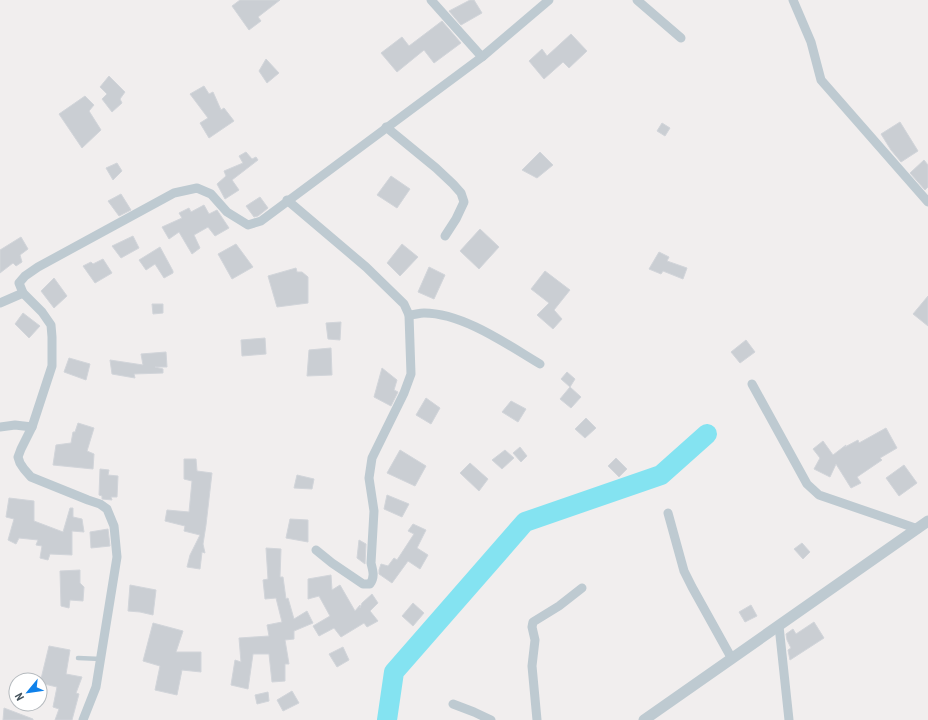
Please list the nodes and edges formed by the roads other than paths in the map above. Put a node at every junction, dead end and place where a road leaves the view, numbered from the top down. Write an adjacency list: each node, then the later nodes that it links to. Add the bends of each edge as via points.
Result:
1 (431, 0): 6 (street)
2 (549, 0): 6 (street)
3 (637, 0): 5 (street)
4 (793, 0): 9 (street, via 811,42 821,80)
5 (681, 38)
6 (482, 57): 7 (street)
7 (386, 127): 8 (street); 10 (street, via 436,168 461,193 464,202)
8 (288, 200): 11 (street, via 261,220 248,225 227,212 211,194 197,188 174,193 38,267 20,283); 13 (street, via 366,267 404,304)
9 (928, 202)
10 (444, 236)
11 (24, 293): 12 (street); 17 (street, via 51,325 52,337 52,366)
12 (0, 303)
13 (409, 316): 14 (street, via 434,314 468,324); 21 (street, via 411,374 372,458 369,478 374,510 371,564 373,579 370,584 363,584)
14 (540, 364)
15 (752, 384): 20 (street, via 807,484 819,495)
16 (0, 427): 17 (street)
17 (32, 427): 25 (street, via 18,457 24,469 31,477 100,504 107,509 114,526 117,557)
18 (668, 513): 26 (street, via 684,571)
19 (928, 521): 20 (street)
20 (918, 529): 23 (street)
21 (316, 550)
22 (582, 588): 30 (street, via 533,622 535,640 532,666)
23 (779, 626): 26 (street); 32 (street)
24 (78, 658): 25 (lane)
25 (100, 659): 28 (street, via 96,687)
26 (732, 660): 31 (street)
27 (453, 704): 29 (street)
28 (83, 720)
29 (492, 720)
30 (537, 720)
31 (644, 720)
32 (789, 720)

